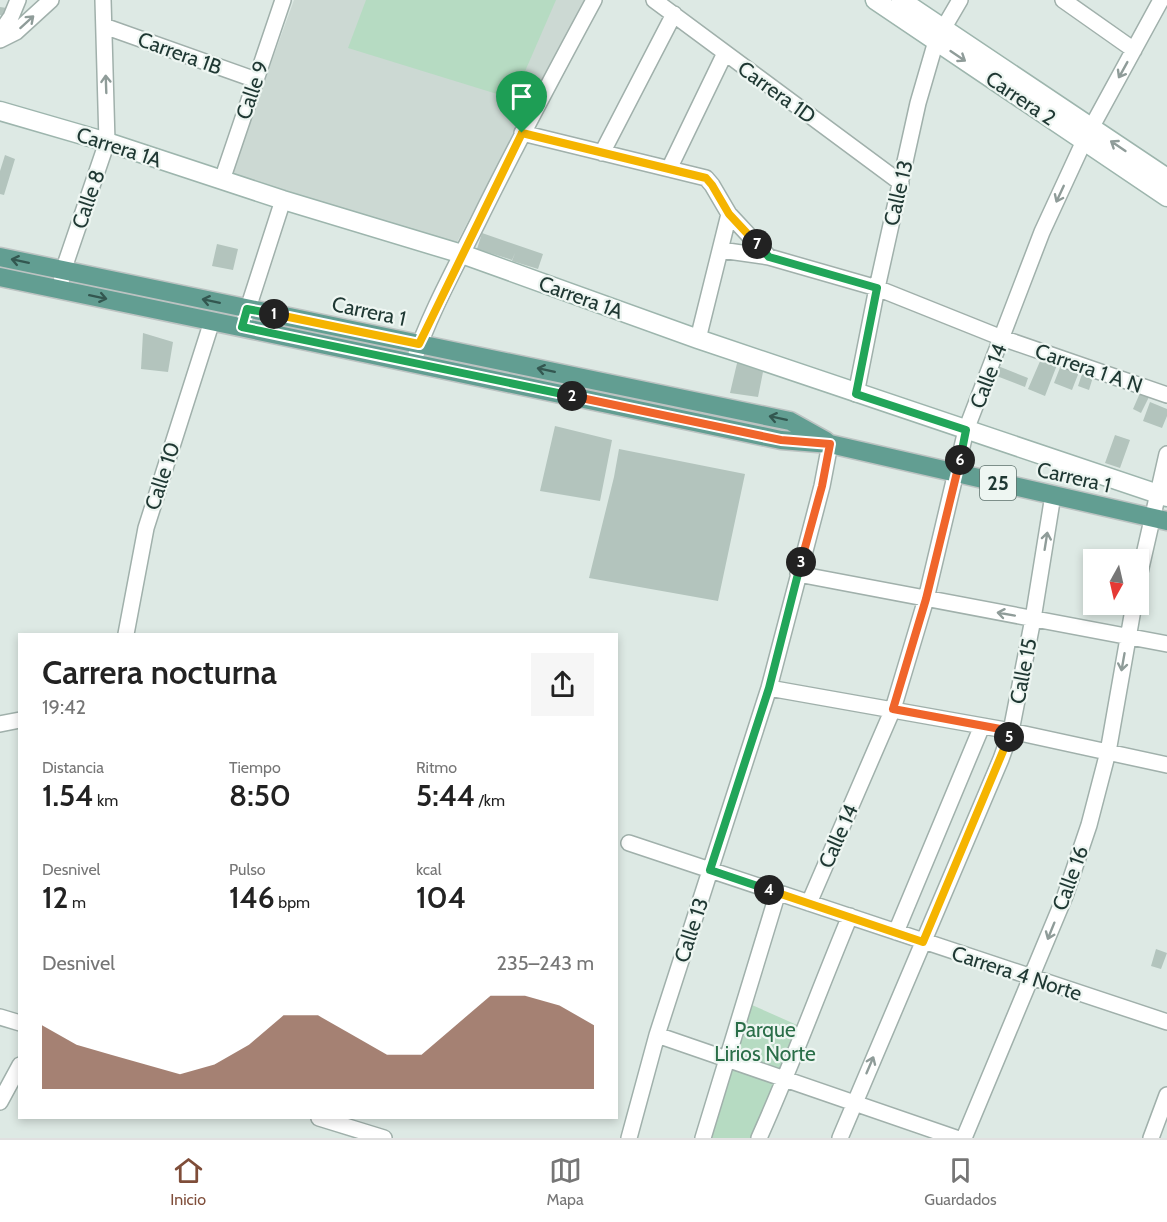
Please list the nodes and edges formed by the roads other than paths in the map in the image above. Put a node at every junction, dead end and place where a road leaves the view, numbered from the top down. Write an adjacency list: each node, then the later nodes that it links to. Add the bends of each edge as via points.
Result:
1 (18, 0): 14 (street)
2 (51, 0): 16 (street, one-way to 2, via 16,32)
3 (103, 0): 13 (street, Calle 8)
4 (283, 0): 19 (street, Calle 9)
5 (594, 0): 21 (street)
6 (654, 0): 12 (street, Carrera 1D)
7 (875, 0): 15 (street, Carrera 2)
8 (901, 0): 15 (street, Carrera 2)
9 (960, 0): 15 (street, Calle 13)
10 (1063, 0): 17 (street)
11 (1161, 0): 17 (street, Calle 14)
12 (674, 14): 18 (street, Carrera 1D); 24 (street)
13 (104, 26): 19 (street, Carrera 1B); 23 (street, Calle 8, one-way to 13)
14 (0, 33)
15 (939, 35): 22 (street, Carrera 2); 28 (street, Calle 13, via 918,103)
16 (0, 40)
17 (1134, 50): 22 (street, Calle 14, one-way to 22)
18 (724, 53): 25 (street); 28 (street, Carrera 1D)
19 (256, 80): 27 (street, Calle 9)
20 (0, 111): 23 (street, Carrera 1A)
21 (522, 133): 24 (street); 33 (street)
22 (1088, 134): 26 (street, Carrera 2, one-way to 22); 29 (street, Carrera 2); 43 (street, Calle 14, one-way to 43, via 1042,232)
23 (107, 142): 27 (street, Carrera 1A); 36 (street, Calle 8)
24 (602, 153): 25 (street)
25 (669, 169): 31 (street, via 706,178)
26 (1167, 178)
27 (222, 180): 30 (street, Carrera 1A)
28 (901, 183): 38 (street, Calle 13)
29 (1167, 197)
30 (283, 200): 33 (street, Carrera 1A); 40 (street)
31 (729, 214): 32 (street); 35 (street)
32 (721, 249): 35 (street, Carrera 1 A N); 44 (street)
33 (462, 254): 44 (street, Carrera 1A); 45 (street)
34 (0, 257): 36 (main road, Carrera 1 / 25, one-way to 34)
35 (769, 257): 38 (street, Carrera 1 A N)
36 (63, 271): 39 (street, Calle 8); 40 (main road, Carrera 1 / 25, one-way to 36)
37 (0, 277): 39 (main road, Carrera 1 / 25)
38 (877, 288): 43 (street, Carrera 1 A N); 47 (street, Calle 13)
39 (60, 290): 41 (main road, Carrera 1 / 25, one-way to 41)
40 (247, 309): 42 (street); 45 (main road, Carrera 1 / 25)
41 (212, 321): 42 (main road, Carrera 1 / 25); 63 (street, Calle 10, via 146,528)
42 (242, 327): 46 (main road, Carrera 1 / 25)
43 (1002, 338): 48 (street, Carrera 1 A N); 51 (street, Calle 14)
44 (698, 339): 47 (street, Carrera 1A)
45 (419, 344): 46 (street); 49 (main road, Carrera 1 / 25, one-way to 45)
46 (413, 363): 50 (main road, Carrera 1 / 25)
47 (856, 394): 51 (street, Carrera 1A)
48 (1167, 395)
49 (685, 399): 50 (main road); 52 (main road, Carrera 1 / 25, one-way to 49, via 790,420)
50 (681, 419): 52 (main road, Carrera 1 / 25, via 781,440)
51 (966, 430): 54 (street, Calle 14); 56 (street, Carrera 1A)
52 (830, 444): 54 (main road, Carrera 1 / 25); 59 (street, Calle 13)
53 (1167, 454): 56 (street)
54 (957, 473): 55 (main road, Carrera 1 / 25); 60 (street, Calle 14)
55 (1053, 495): 57 (main road, Carrera 1 / 25); 62 (street, Calle 15, one-way to 55)
56 (1162, 495): 57 (street)
57 (1159, 519): 58 (street)
58 (1149, 549)
59 (798, 574): 60 (street); 66 (street, Calle 13)
60 (926, 599): 62 (street, one-way to 60); 67 (street, Calle 14)
61 (1132, 615): 64 (street, Calle 16)
62 (1033, 619): 64 (street); 71 (street, Calle 15)
63 (126, 633)
64 (1127, 636): 65 (street); 72 (street, Calle 16, one-way to 72)
65 (1167, 644)
66 (769, 688): 67 (street); 75 (street, Calle 13)
67 (893, 709): 70 (street); 77 (street, Calle 14)
68 (18, 720): 69 (street)
69 (0, 724)
70 (982, 726): 71 (street); 79 (street)
71 (1011, 731): 72 (street); 80 (street, Calle 15)
72 (1108, 752): 73 (street); 81 (street, Calle 16, one-way to 81, via 1089,825)
73 (1167, 765)
74 (629, 843): 75 (street, Carrera 4 Norte)
75 (710, 870): 76 (street, Carrera 4 Norte); 85 (street, Calle 13)
76 (778, 892): 77 (street, Carrera 4 Norte); 86 (street)
77 (808, 903): 78 (street, Carrera 4 Norte)
78 (850, 916): 79 (street, Carrera 4 Norte); 88 (street)
79 (896, 932): 80 (street, Carrera 4 Norte)
80 (923, 942): 81 (street, Carrera 4 Norte); 91 (street, Calle 15, one-way to 80)
81 (1032, 978): 84 (street, Carrera 4 Norte); 99 (street, Calle 16)
82 (0, 1017): 83 (street)
83 (18, 1022)
84 (1167, 1022)
85 (657, 1035): 86 (street); 94 (street, Calle 13)
86 (726, 1058): 88 (street); 95 (street)
87 (18, 1069): 90 (street)
88 (786, 1079): 91 (street); 96 (street)
89 (1167, 1095): 100 (street)
90 (0, 1102)
91 (854, 1102): 97 (street, Calle 15); 98 (street)
92 (322, 1119): 93 (street)
93 (384, 1138)
94 (629, 1138)
95 (703, 1138)
96 (759, 1138)
97 (840, 1138)
98 (956, 1138)
99 (964, 1138)
100 (1151, 1138)

